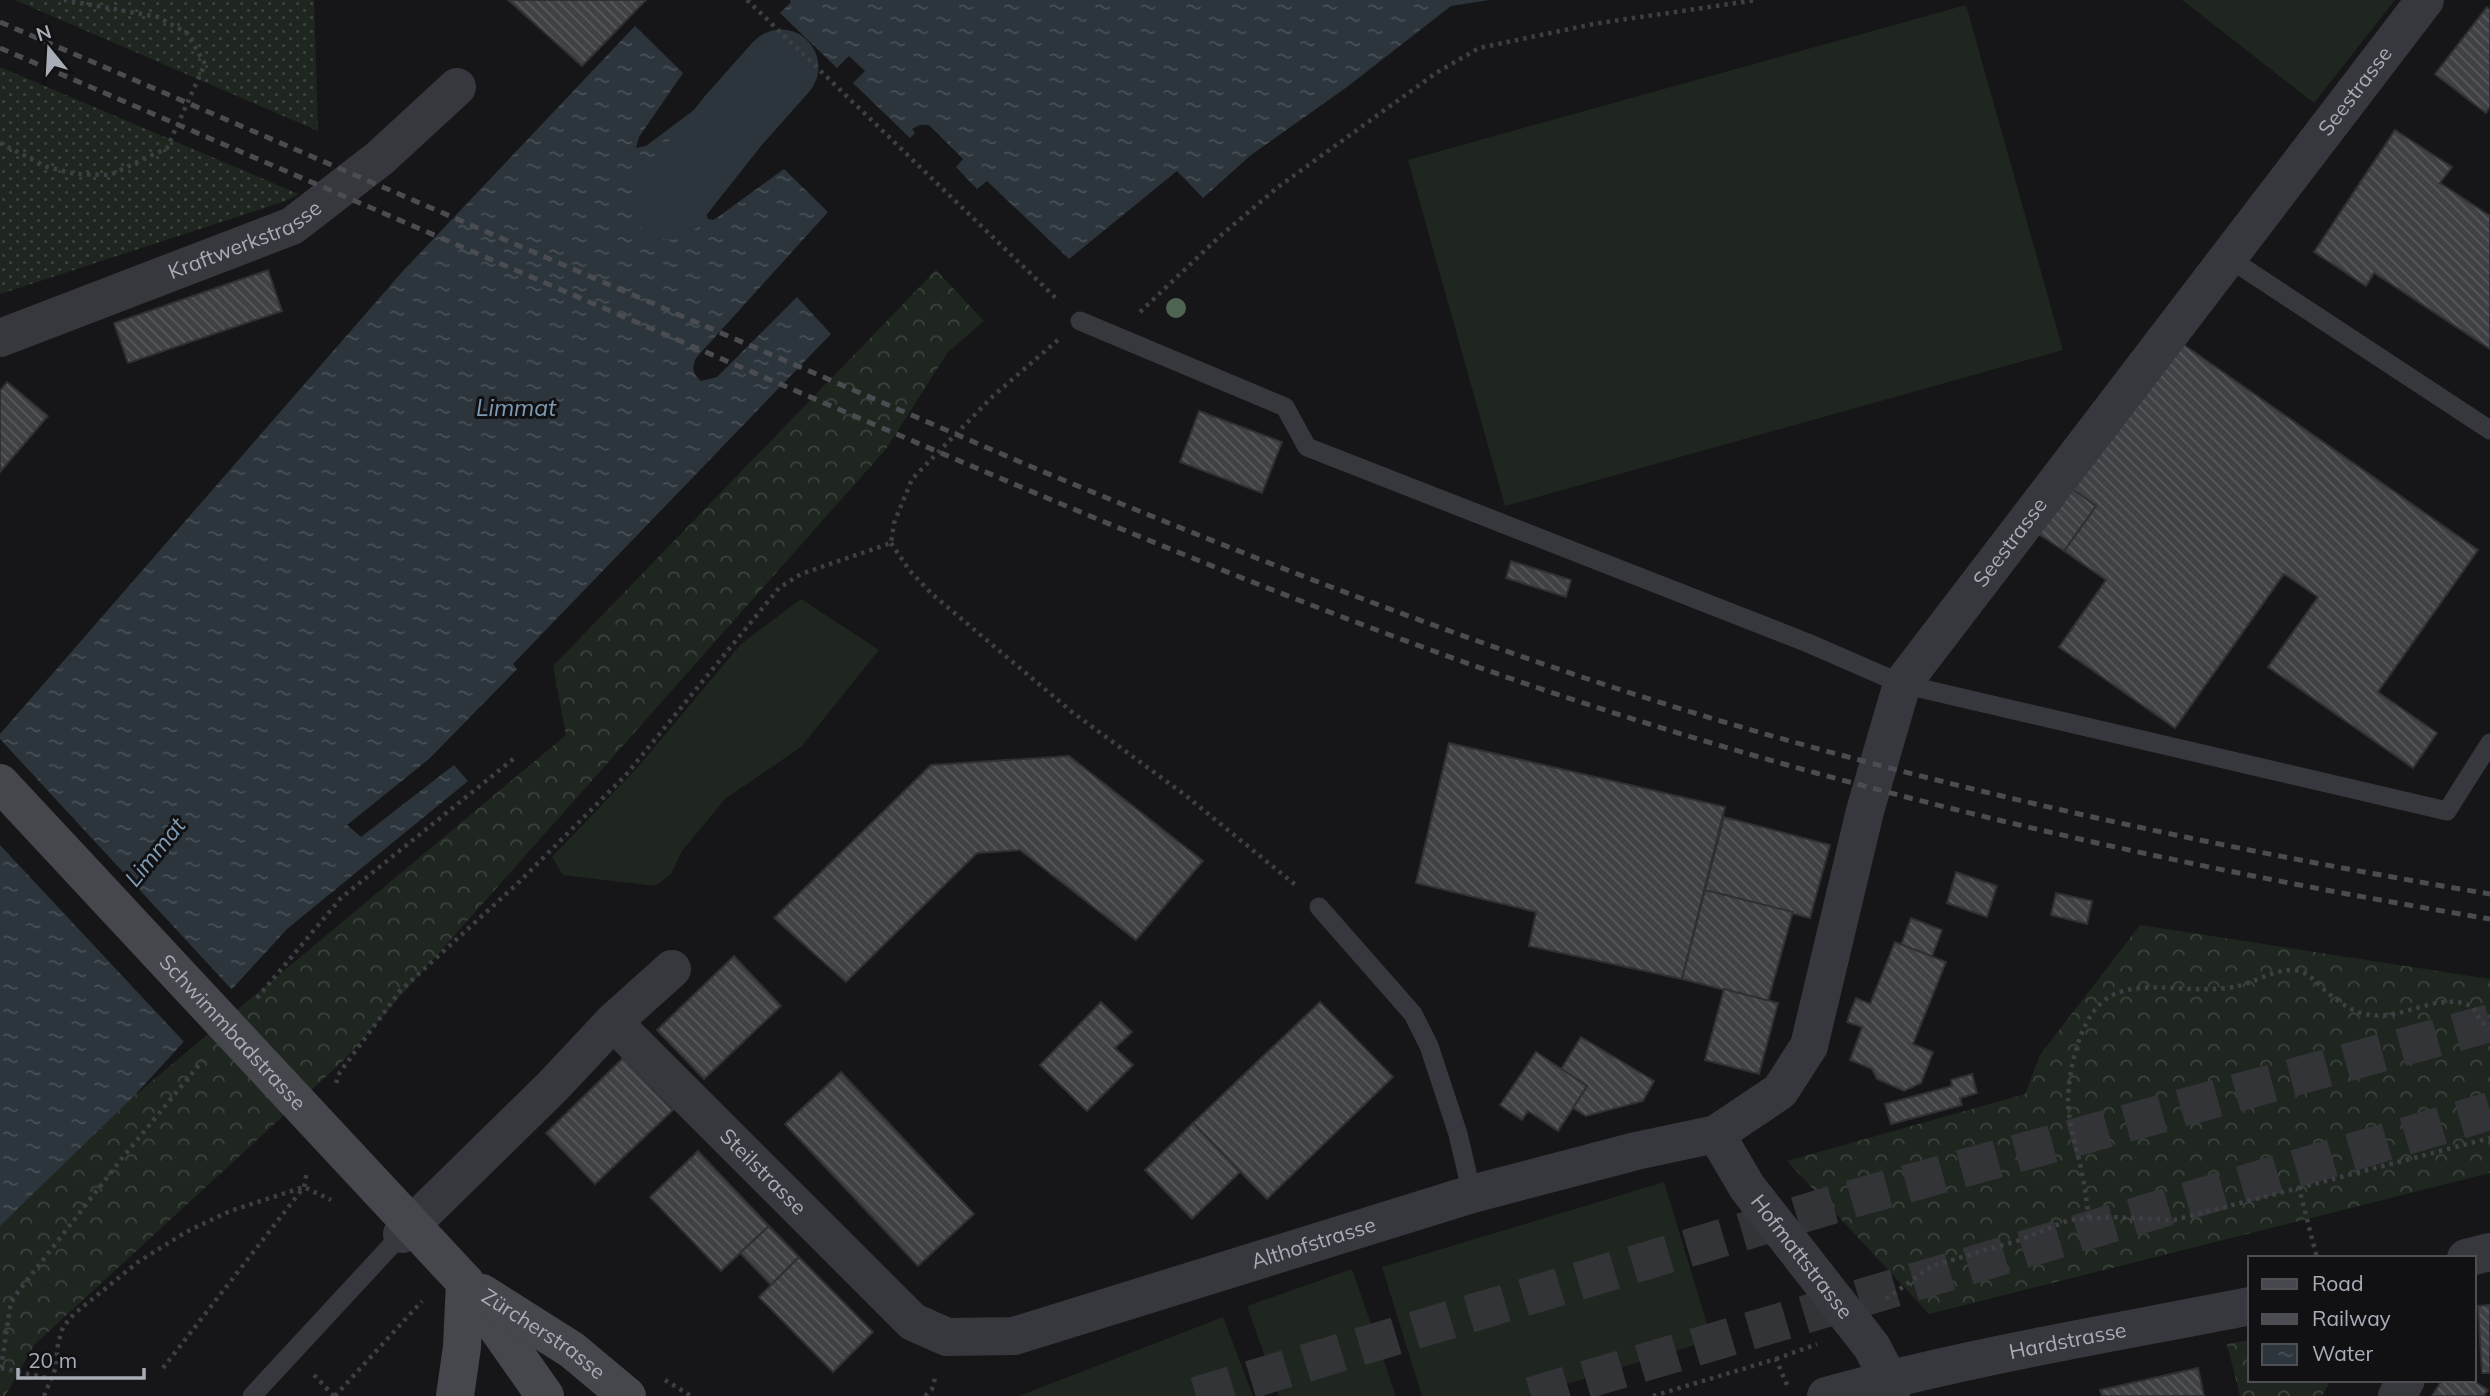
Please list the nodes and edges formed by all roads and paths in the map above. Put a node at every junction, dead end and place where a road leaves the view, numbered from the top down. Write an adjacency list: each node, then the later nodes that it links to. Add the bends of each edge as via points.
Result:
1 (64, 0): 6 (path, via 158,17 187,33 205,64 167,148 110,174 75,174 47,167)
2 (747, 0): 8 (path)
3 (1757, 0): 8 (path, via 1593,24 1479,48 1436,73 1278,187 1137,315)
4 (2425, 0): 7 (street, Seestrasse)
5 (457, 88): 9 (street, Kraftwerkstrasse, via 380,159 292,226)
6 (0, 143)
7 (2227, 257): 10 (lane); 12 (street, Seestrasse)
8 (1080, 321): 11 (path, via 993,396 912,479); 12 (lane, via 1285,407 1307,447)
9 (0, 338)
10 (2490, 430)
11 (891, 543): 15 (path, via 932,594 1072,712 1285,874); 19 (path, via 801,574 779,588 594,809 400,991 340,1072)
12 (1902, 684): 13 (lane, via 2447,811); 20 (street, Seestrasse, via 1865,811 1809,1046 1780,1091)
13 (2490, 743)
14 (0, 783): 30 (main road, Schwimmbadstrasse)
15 (1319, 907): 25 (lane, via 1413,1014 1438,1071)
16 (672, 969): 17 (street)
17 (613, 1022): 28 (street); 32 (street, Steilstrasse)
18 (2490, 1028): 27 (path, via 2473,1007 2456,1001 2378,1016 2365,1014 2299,971 2284,971 2237,987 2137,988 2115,993 2089,1016 2080,1036 2068,1102)
19 (331, 1094)
20 (1716, 1134): 25 (street, Althofstrasse); 34 (street, Hofmattstrasse, via 1747,1187)
21 (2490, 1138): 24 (path)
22 (308, 1163): 23 (path)
23 (304, 1187): 26 (path); 37 (path); 38 (path, via 230,1211 138,1262 63,1327)
24 (2299, 1188): 27 (path, via 2174,1220); 29 (path)
25 (1472, 1194): 32 (street, Althofstrasse, via 1013,1336 947,1337)
26 (329, 1199)
27 (2089, 1218): 34 (path, via 2069,1220 1932,1266)
28 (402, 1234): 42 (lane)
29 (2316, 1256)
30 (465, 1282): 40 (main road, Zürcherstrasse); 44 (main road); 45 (main road, Zürcherstrasse)
31 (2248, 1306): 39 (street, Hardstrasse)
32 (913, 1322)
33 (400, 1324): 43 (path)
34 (1854, 1324): 35 (path); 39 (street, Hofmattstrasse, via 1872,1348)
35 (1776, 1359): 47 (path); 48 (path)
36 (0, 1368): 38 (path)
37 (163, 1368)
38 (52, 1379): 41 (path)
39 (1889, 1387): 49 (street)
40 (643, 1392): 46 (path, via 665,1380)
41 (44, 1396)
42 (252, 1396)
43 (335, 1396)
44 (455, 1396)
45 (545, 1396)
46 (691, 1396)
47 (1653, 1396)
48 (1790, 1396)
49 (1826, 1396)

